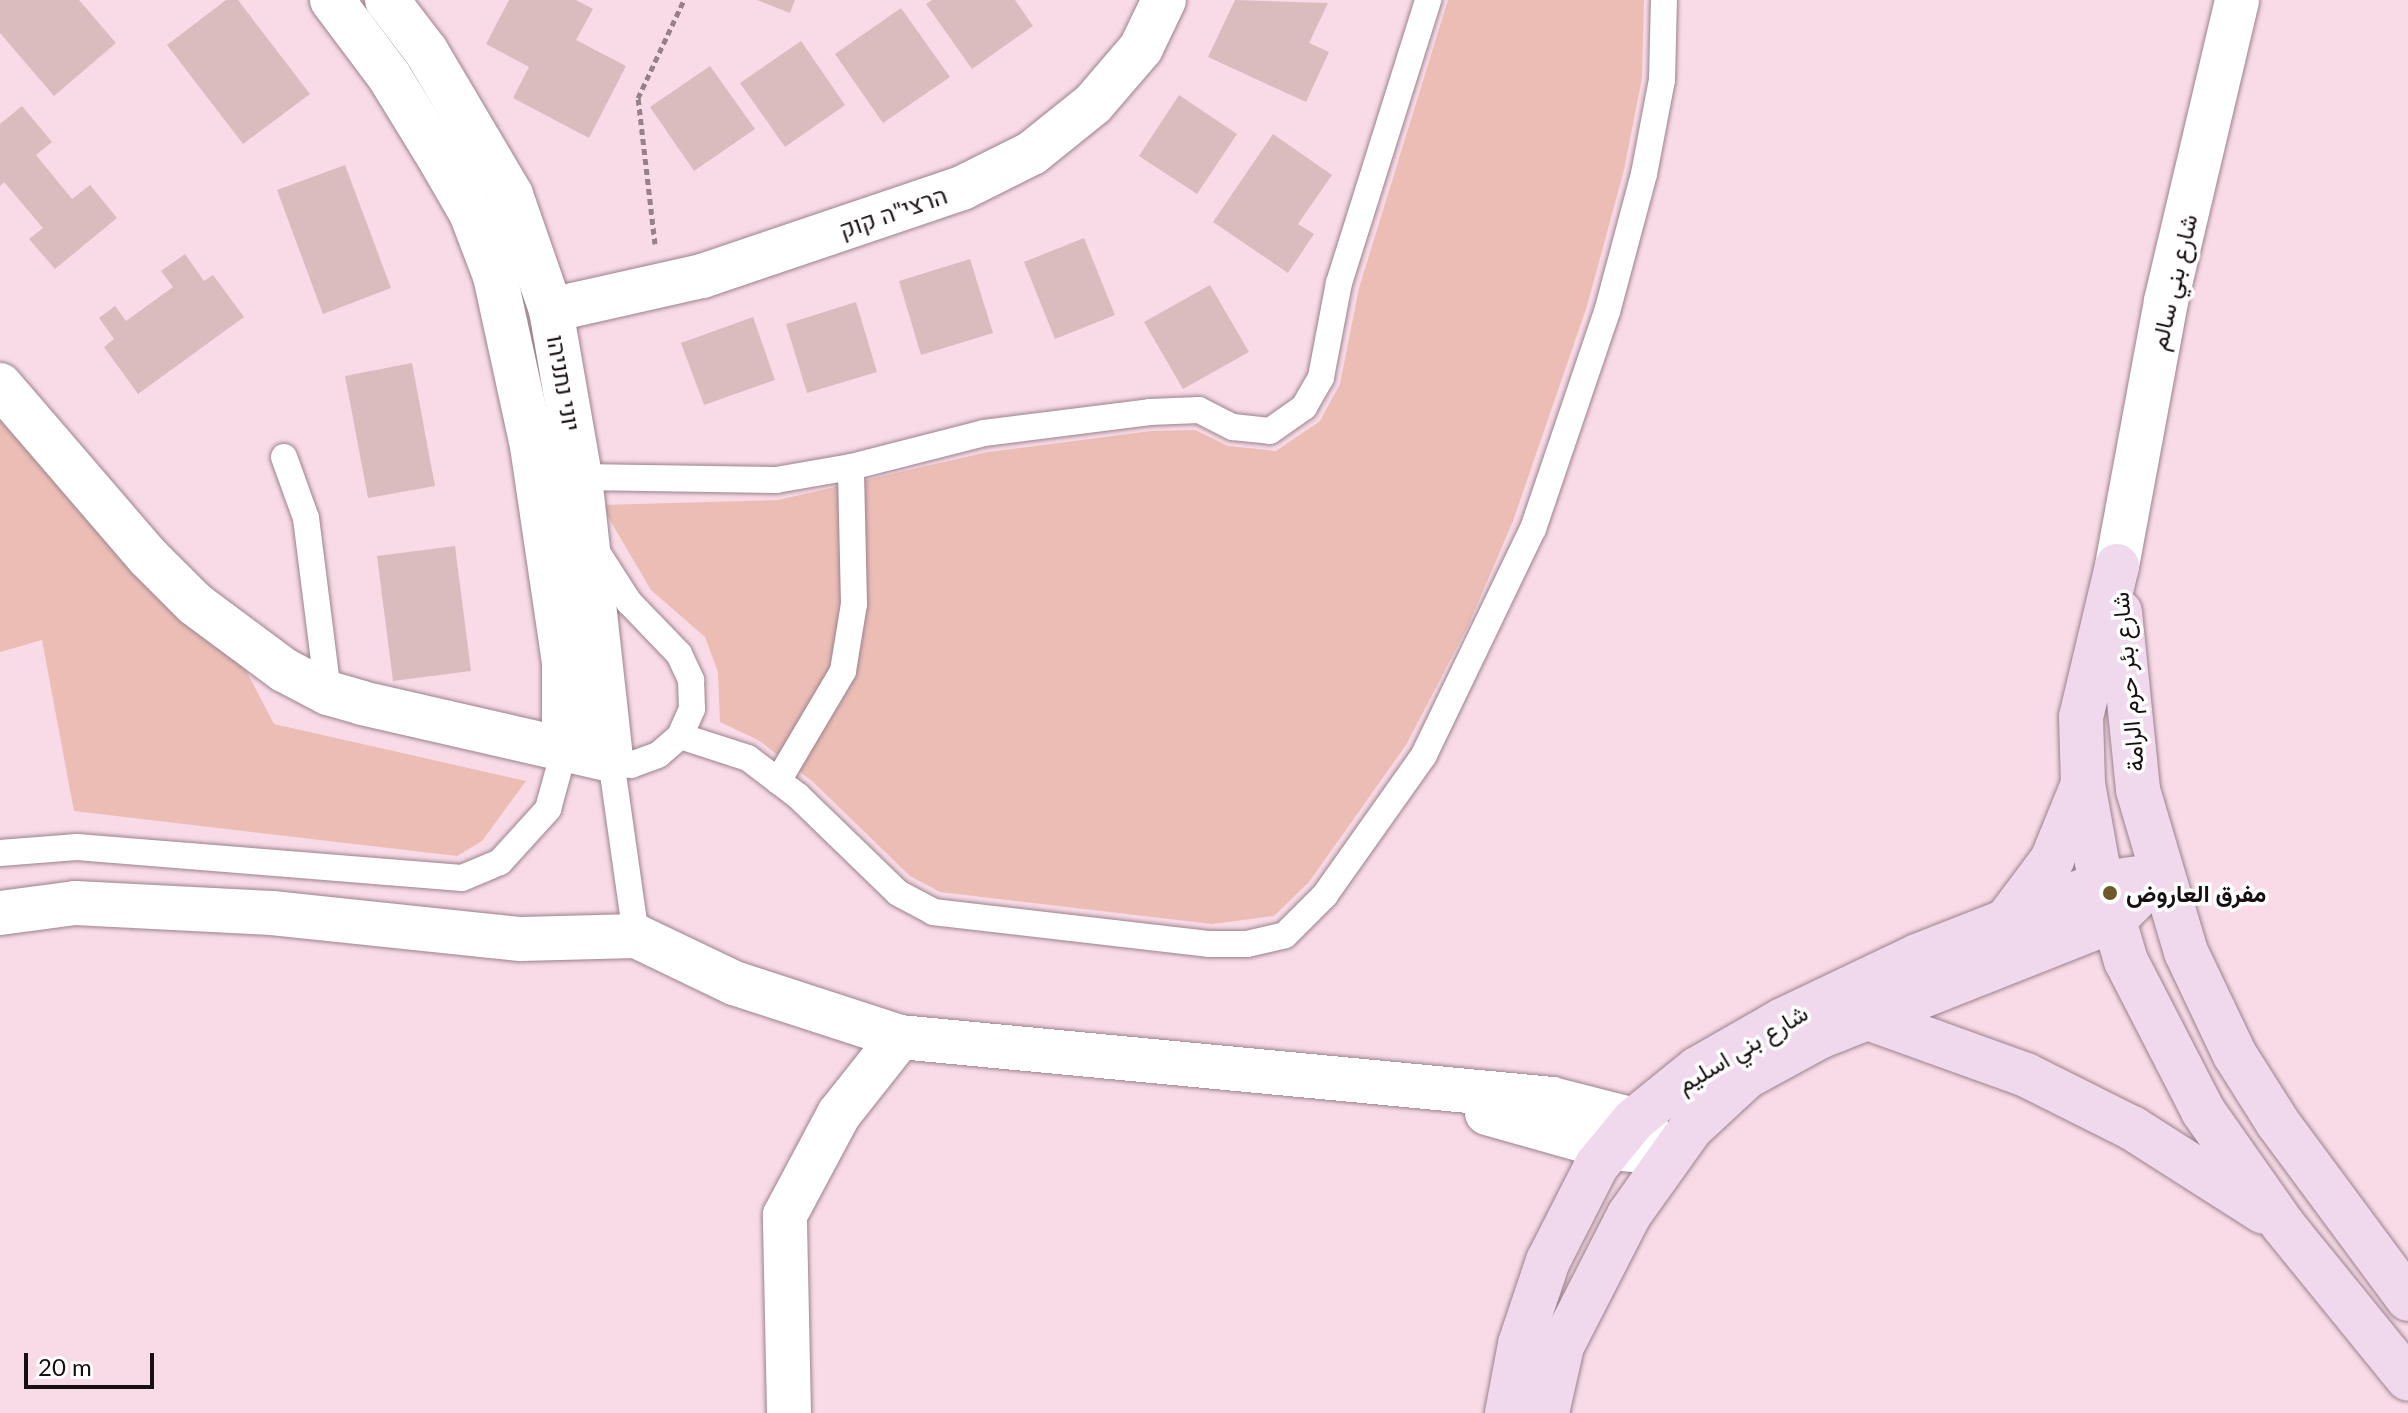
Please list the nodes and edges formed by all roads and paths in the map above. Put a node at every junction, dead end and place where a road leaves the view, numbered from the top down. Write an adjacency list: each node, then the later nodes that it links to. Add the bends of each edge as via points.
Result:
1 (332, 0): 18 (street, יוני נתניהו, via 389,76 441,161 471,213 495,276 532,446 564,663)
2 (387, 0): 9 (street, יוני נתניהו, via 426,51 511,195)
3 (684, 0): 8 (path, via 638,98)
4 (1164, 0): 8 (street, הרצי"ה קוק, via 1141,48 1093,104 1032,153 962,188)
5 (1428, 0): 12 (lane, via 1343,269 1321,377 1304,407 1270,431 1233,427 1199,410 1055,420)
6 (1664, 0): 20 (lane, via 1662,80 1644,174 1607,312 1533,529 1424,755 1325,895 1285,935 1247,944 1210,944 933,912 898,893)
7 (2237, 0): 15 (street, شارع بني سالم, via 2166,301)
8 (660, 287): 9 (street, הרצי"ה קוק)
9 (551, 310): 13 (street, יוני נתניהו)
10 (0, 385): 16 (street, via 195,604 273,663)
11 (284, 457): 16 (lane, via 306,518)
12 (851, 467): 13 (lane, via 776,480); 20 (lane, via 855,592 843,671)
13 (580, 477): 14 (street, יוני נתניהו)
14 (587, 536): 17 (lane, via 629,602 685,667 692,709); 19 (street, יוני נתניהו)
15 (2117, 566): 21 (main road, شارع بئر حرم الرامة, via 2081,717); 23 (main road, شارع بئر حرم الرامة, via 2128,729)
16 (328, 693): 18 (street)
17 (680, 736): 19 (lane, via 658,755 631,765); 20 (lane, via 748,758)
18 (564, 751): 19 (street); 22 (lane, via 548,809 500,862 462,878 77,847)
19 (611, 760): 27 (lane)
20 (778, 781)
21 (2083, 784): 24 (main road, شارع بئر حرم الرامة); 26 (main road, via 2052,860)
22 (0, 853)
23 (2159, 875): 24 (main road, شارع بني اسليم); 33 (main road, شارع بئر حرم الرامة, via 2186,952 2235,1055 2325,1193)
24 (2109, 901): 26 (main road, شارع بني اسليم); 28 (main road); 32 (main road, شارع بئر حرم الرامة, via 2126,961 2165,1042 2203,1111)
25 (0, 913): 27 (street, via 75,903 272,913 521,939)
26 (2006, 921): 30 (main road, شارع بني اسليم, via 1917,956 1783,1020 1697,1069)
27 (636, 936): 29 (street, via 734,983)
28 (1865, 1017): 31 (main road, via 1746,1077); 32 (main road, via 1925,1035 2039,1082 2132,1128)
29 (900, 1037): 30 (street, via 1552,1099); 35 (street, via 839,1114 785,1215)
30 (1623, 1134): 31 (street); 36 (main road, شارع بني اسليم, via 1573,1205 1548,1261 1520,1344)
31 (1670, 1154): 37 (main road, via 1591,1281 1562,1346)
32 (2283, 1225): 34 (main road, شارع بئر حرم الرامة)
33 (2408, 1299)
34 (2408, 1379)
35 (789, 1413)
36 (1507, 1413)
37 (1547, 1413)

